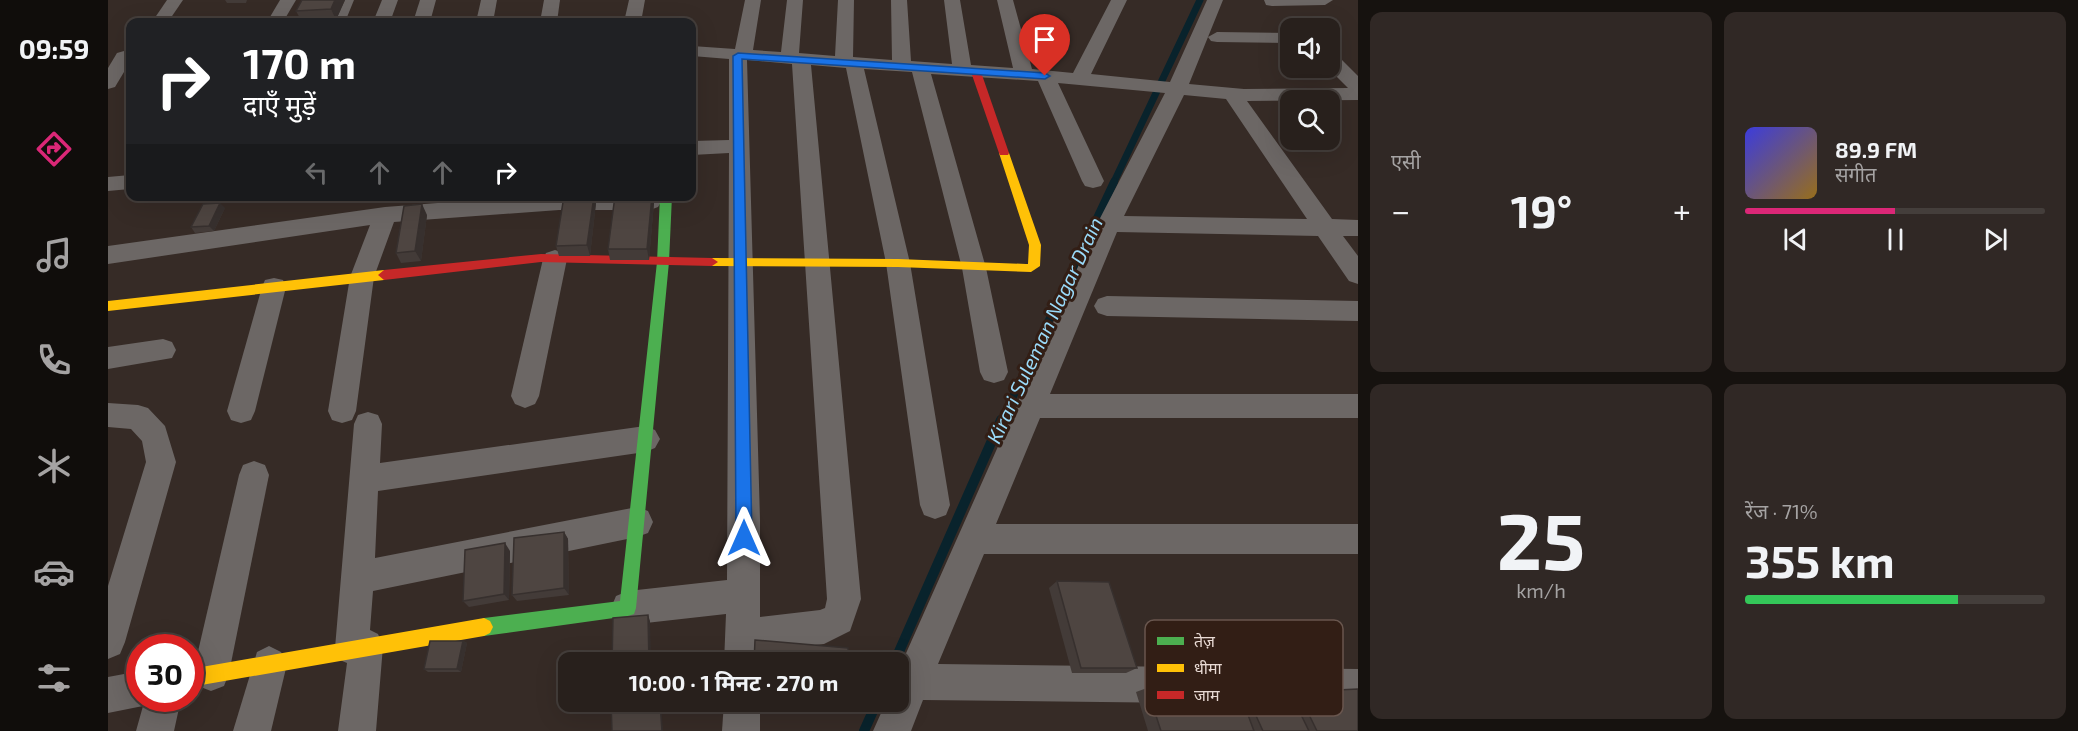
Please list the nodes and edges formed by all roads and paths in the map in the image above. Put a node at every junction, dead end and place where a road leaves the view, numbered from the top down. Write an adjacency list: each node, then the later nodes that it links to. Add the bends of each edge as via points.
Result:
1 (175, 0): 19 (street)
2 (288, 0): 20 (street)
3 (346, 0): 21 (street)
4 (390, 0): 22 (street)
5 (428, 0): 23 (street)
6 (489, 0): 24 (street)
7 (552, 0): 25 (street)
8 (637, 0): 26 (street)
9 (753, 0): 31 (street)
10 (795, 0): 33 (street)
11 (846, 0): 34 (street)
12 (899, 0): 35 (street)
13 (952, 0): 37 (street)
14 (1005, 0): 38 (street)
15 (1119, 0): 40 (street)
16 (1215, 0): 43 (street)
17 (1272, 0): 18 (street); 27 (street)
18 (1325, 0)
19 (163, 18)
20 (277, 18)
21 (339, 18)
22 (383, 18)
23 (423, 18)
24 (486, 18)
25 (550, 18)
26 (634, 18)
27 (1286, 18)
28 (1280, 28): 29 (street)
29 (1217, 37)
30 (696, 51): 31 (street)
31 (740, 56): 33 (street); 46 (street)
32 (121, 58): 41 (street)
33 (795, 60): 34 (street); 61 (street)
34 (849, 63): 35 (street); 62 (street)
35 (911, 67): 37 (street); 63 (street)
36 (1340, 69): 42 (street)
37 (969, 71): 38 (street); 63 (street, via 1035,245 1036,261 1034,267 1027,269)
38 (1024, 75): 39 (street)
39 (1045, 76): 40 (street); 48 (street)
40 (1079, 79): 43 (street)
41 (108, 83)
42 (1358, 87)
43 (1172, 88): 44 (street); 54 (street)
44 (1232, 94): 45 (street); 55 (street)
45 (1358, 94)
46 (739, 146): 47 (street); 60 (street)
47 (696, 148)
48 (1093, 181)
49 (126, 182): 50 (street)
50 (108, 184)
51 (595, 201): 53 (street)
52 (666, 201): 59 (street)
53 (385, 215): 57 (street); 65 (street)
54 (1108, 224): 55 (street); 74 (street)
55 (1325, 227): 56 (street); 64 (street)
56 (1358, 228)
57 (108, 255)
58 (555, 259): 59 (street); 65 (street); 73 (street)
59 (663, 262): 60 (street); 78 (street)
60 (740, 262): 61 (street); 86 (street)
61 (818, 262): 62 (street); 90 (street, via 844,598 838,619 824,627)
62 (898, 262): 63 (street); 81 (street)
63 (974, 268): 72 (street)
64 (1358, 275)
65 (362, 278): 66 (street); 80 (street, via 355,417)
66 (274, 287): 67 (street); 76 (street)
67 (108, 306)
68 (1107, 306): 69 (street)
69 (1358, 311)
70 (163, 350): 71 (street)
71 (108, 358)
72 (994, 372)
73 (525, 396)
74 (1031, 406): 75 (street); 83 (street)
75 (1358, 406)
76 (241, 411)
77 (108, 415): 88 (street, via 138,417 155,435 161,462)
78 (645, 440): 80 (street); 82 (street)
79 (254, 475): 92 (street)
80 (364, 479): 85 (street)
81 (935, 505)
82 (637, 522): 85 (street); 87 (street)
83 (974, 539): 84 (street); 94 (street)
84 (1358, 539)
85 (357, 578): 89 (street)
86 (743, 595): 87 (street); 90 (street)
87 (628, 608): 89 (street)
88 (108, 642)
89 (359, 647): 91 (street); 104 (street)
90 (742, 650)
91 (269, 664): 93 (street); 103 (street)
92 (204, 665)
93 (204, 675)
94 (912, 682): 95 (street); 106 (street)
95 (1145, 685)
96 (1343, 687): 97 (street)
97 (1358, 687)
98 (126, 692): 99 (street)
99 (108, 695)
100 (160, 712): 102 (street)
101 (742, 712): 105 (street)
102 (155, 731)
103 (252, 731)
104 (357, 731)
105 (741, 731)
106 (892, 731)

